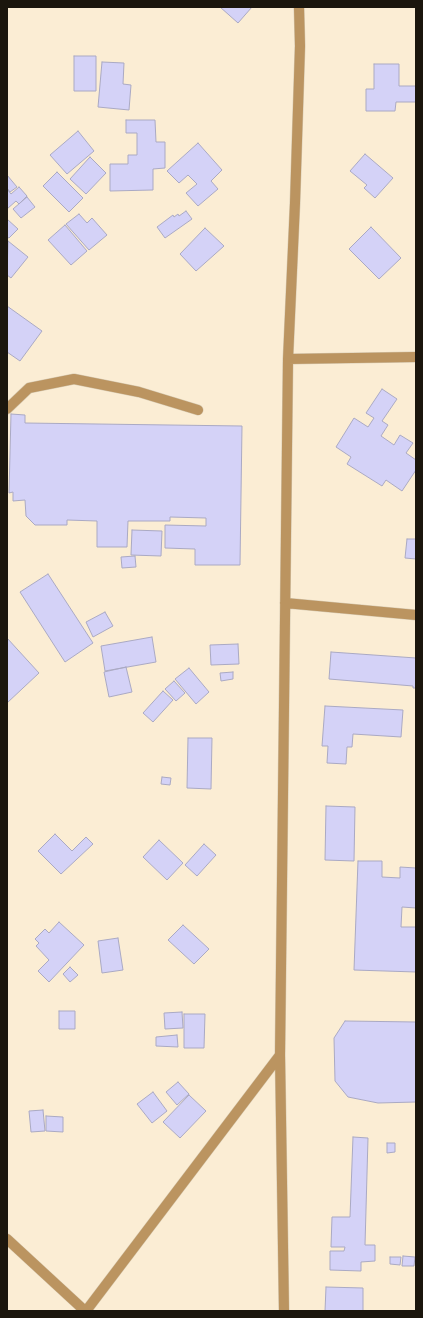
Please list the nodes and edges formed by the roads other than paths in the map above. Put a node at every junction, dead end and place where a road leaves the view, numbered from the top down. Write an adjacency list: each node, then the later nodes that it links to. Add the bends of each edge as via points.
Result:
1 (299, 7): 3 (street, via 296,188)
2 (416, 357): 3 (street)
3 (288, 359): 6 (street)
4 (7, 409): 5 (street, via 29,388 74,379 139,392)
5 (198, 410)
6 (285, 603): 7 (street); 8 (street)
7 (416, 615)
8 (280, 1055): 10 (street); 11 (street)
9 (7, 1239): 10 (street)
10 (85, 1311)
11 (284, 1311)

